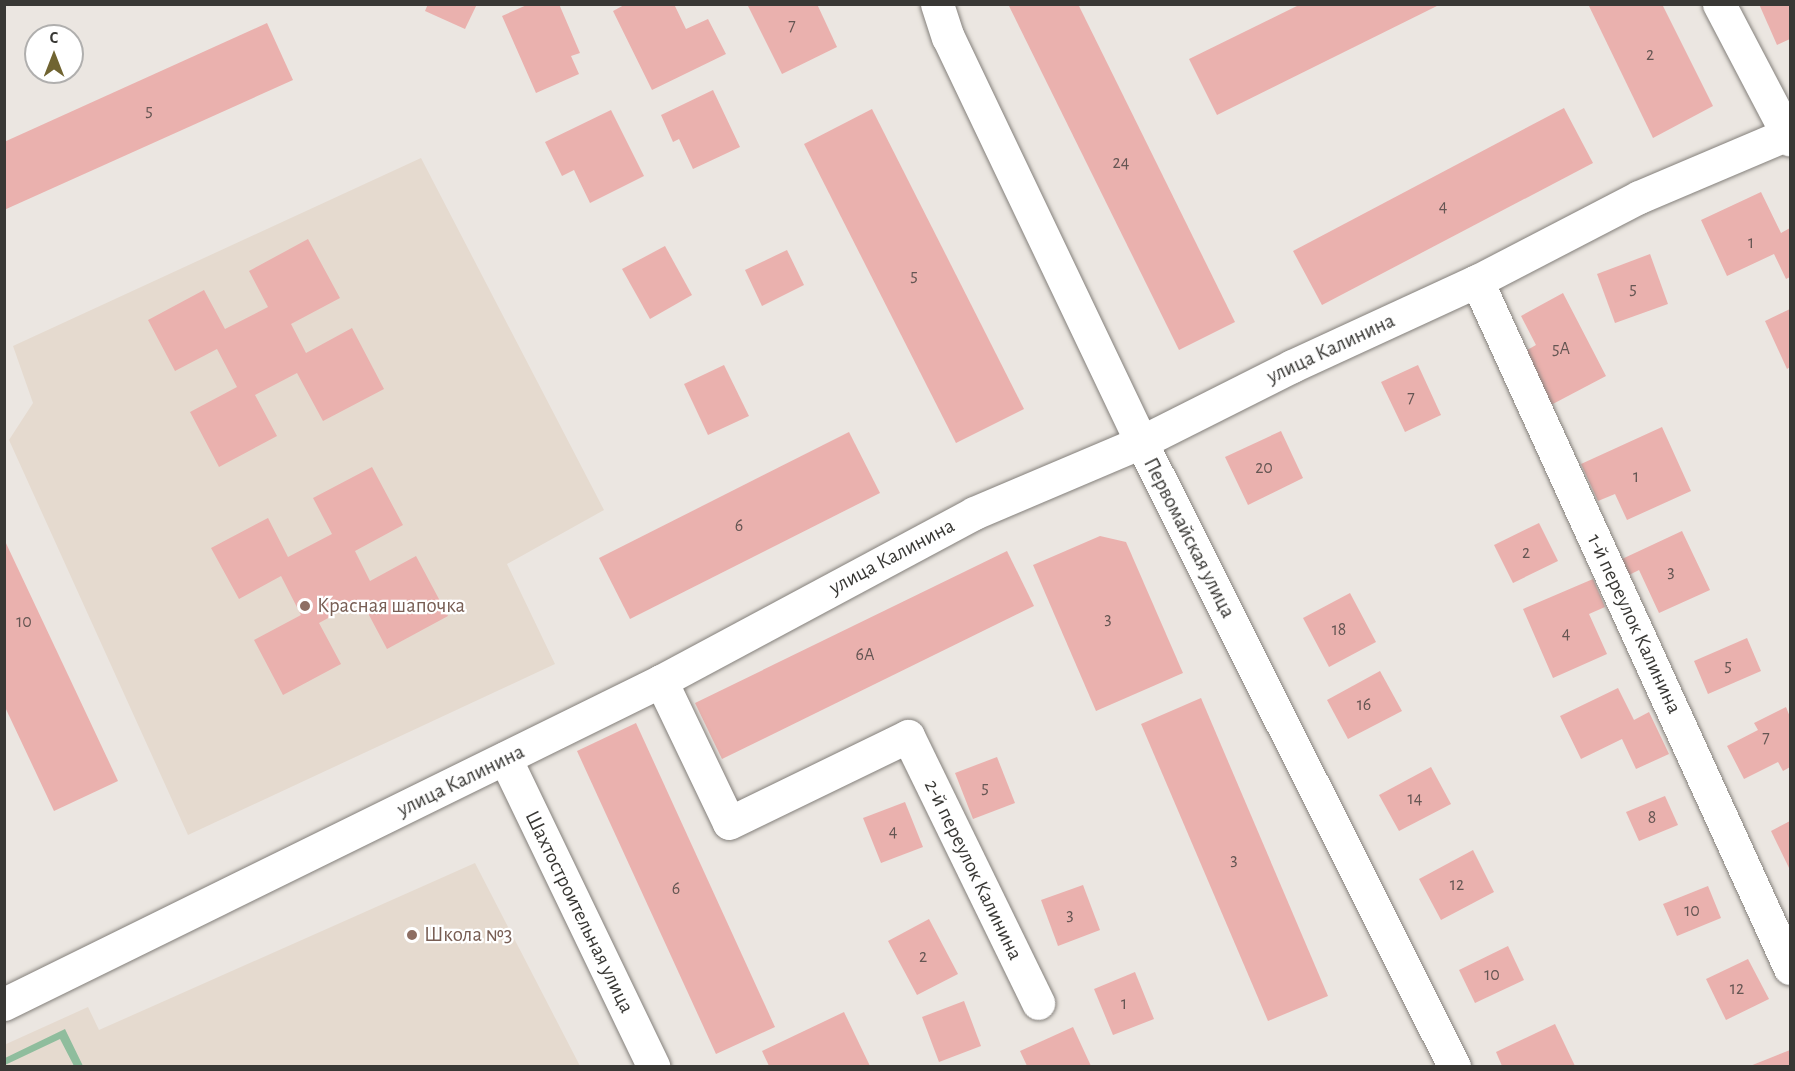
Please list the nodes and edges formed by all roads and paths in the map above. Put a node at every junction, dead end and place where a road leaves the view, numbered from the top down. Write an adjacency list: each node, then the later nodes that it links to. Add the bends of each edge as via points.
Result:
1 (938, 4): 5 (street, Первомайская улица, via 948,37)
2 (1719, 4): 3 (street)
3 (1790, 135): 4 (street, улица Калинина, via 1639,197)
4 (1477, 281): 5 (street, улица Калинина, via 1292,366); 8 (street, 1-й переулок Калинина)
5 (1141, 442): 6 (street, улица Калинина, via 974,513); 12 (street, Первомайская улица)
6 (661, 681): 7 (street, улица Калинина); 9 (street, 2-й переулок Калинина, via 729,824 908,736)
7 (505, 759): 10 (street, улица Калинина); 11 (street, Шахтостроительная улица)
8 (1791, 968)
9 (1038, 1003)
10 (4, 1004)
11 (653, 1066)
12 (1454, 1066)

